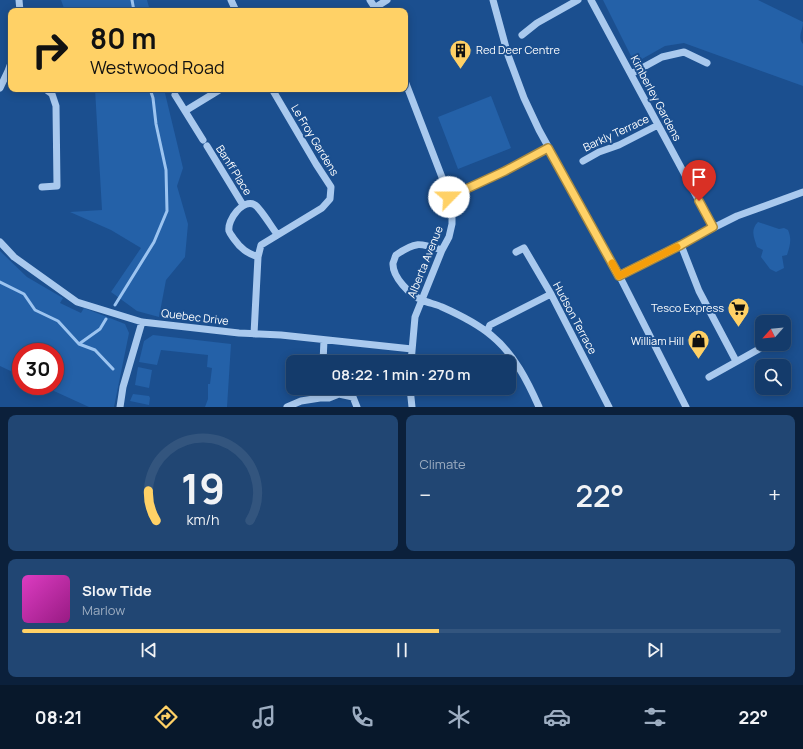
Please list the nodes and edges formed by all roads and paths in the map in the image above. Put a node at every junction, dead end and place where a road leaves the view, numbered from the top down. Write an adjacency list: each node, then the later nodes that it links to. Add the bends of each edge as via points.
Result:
1 (370, 0): 6 (street)
2 (387, 0): 7 (street)
3 (493, 0): 20 (street, via 519,85)
4 (578, 0): 8 (street, via 537,23)
5 (591, 0): 10 (street, Kimberley Gardens)
6 (376, 8)
7 (378, 8)
8 (522, 35)
9 (707, 63): 10 (street, via 684,52 662,57)
10 (631, 74): 19 (street, Kimberley Gardens)
11 (8, 75): 12 (street)
12 (0, 88)
13 (408, 89): 24 (street, Alberta Avenue)
14 (49, 92): 22 (street, via 56,106 57,186)
15 (216, 92): 18 (street)
16 (274, 92): 27 (street, Le Froy Gardens, via 331,187 330,199 322,208)
17 (175, 95): 18 (street, Banff Place)
18 (185, 111): 25 (street, Banff Place)
19 (658, 125): 21 (street, Barkly Terrace); 26 (street, Kimberley Gardens)
20 (548, 148): 24 (street); 33 (street)
21 (583, 161)
22 (42, 187)
23 (803, 192): 26 (street)
24 (449, 197): 30 (street, Alberta Avenue, via 452,224)
25 (243, 205): 27 (street, Banff Place, via 256,205); 32 (street, Banff Place, via 230,223 229,232 240,248)
26 (713, 227): 29 (street)
27 (277, 234): 32 (street, Le Froy Gardens, via 261,245)
28 (0, 242): 36 (street, Quebec Drive, via 14,257 77,302)
29 (681, 245): 33 (street); 44 (street, via 699,291)
30 (442, 250): 35 (street, Alberta Avenue); 35 (street, via 421,243 406,247 396,255 393,264 397,277 406,289)
31 (516, 252): 34 (street, Hudson Terrace, via 524,248)
32 (258, 257): 38 (street, Le Froy Gardens)
33 (619, 276): 54 (street)
34 (551, 294): 37 (street, via 490,325); 53 (street, Hudson Terrace)
35 (421, 300): 37 (street, via 441,306); 40 (street, Alberta Avenue, via 415,317)
36 (142, 322): 38 (street, Quebec Drive); 48 (street)
37 (487, 332): 52 (street, via 507,350)
38 (254, 334): 39 (street, Quebec Drive)
39 (324, 340): 40 (street, Quebec Drive); 42 (street)
40 (412, 349): 43 (street, Alberta Avenue)
41 (755, 351): 44 (street)
42 (323, 355)
43 (412, 355)
44 (736, 361): 45 (street)
45 (709, 377)
46 (411, 395): 51 (street)
47 (320, 398): 49 (street); 50 (street, via 330,398 339,394 354,397)
48 (120, 407)
49 (287, 407)
50 (357, 407)
51 (412, 407)
52 (539, 407)
53 (609, 407)
54 (686, 407)

